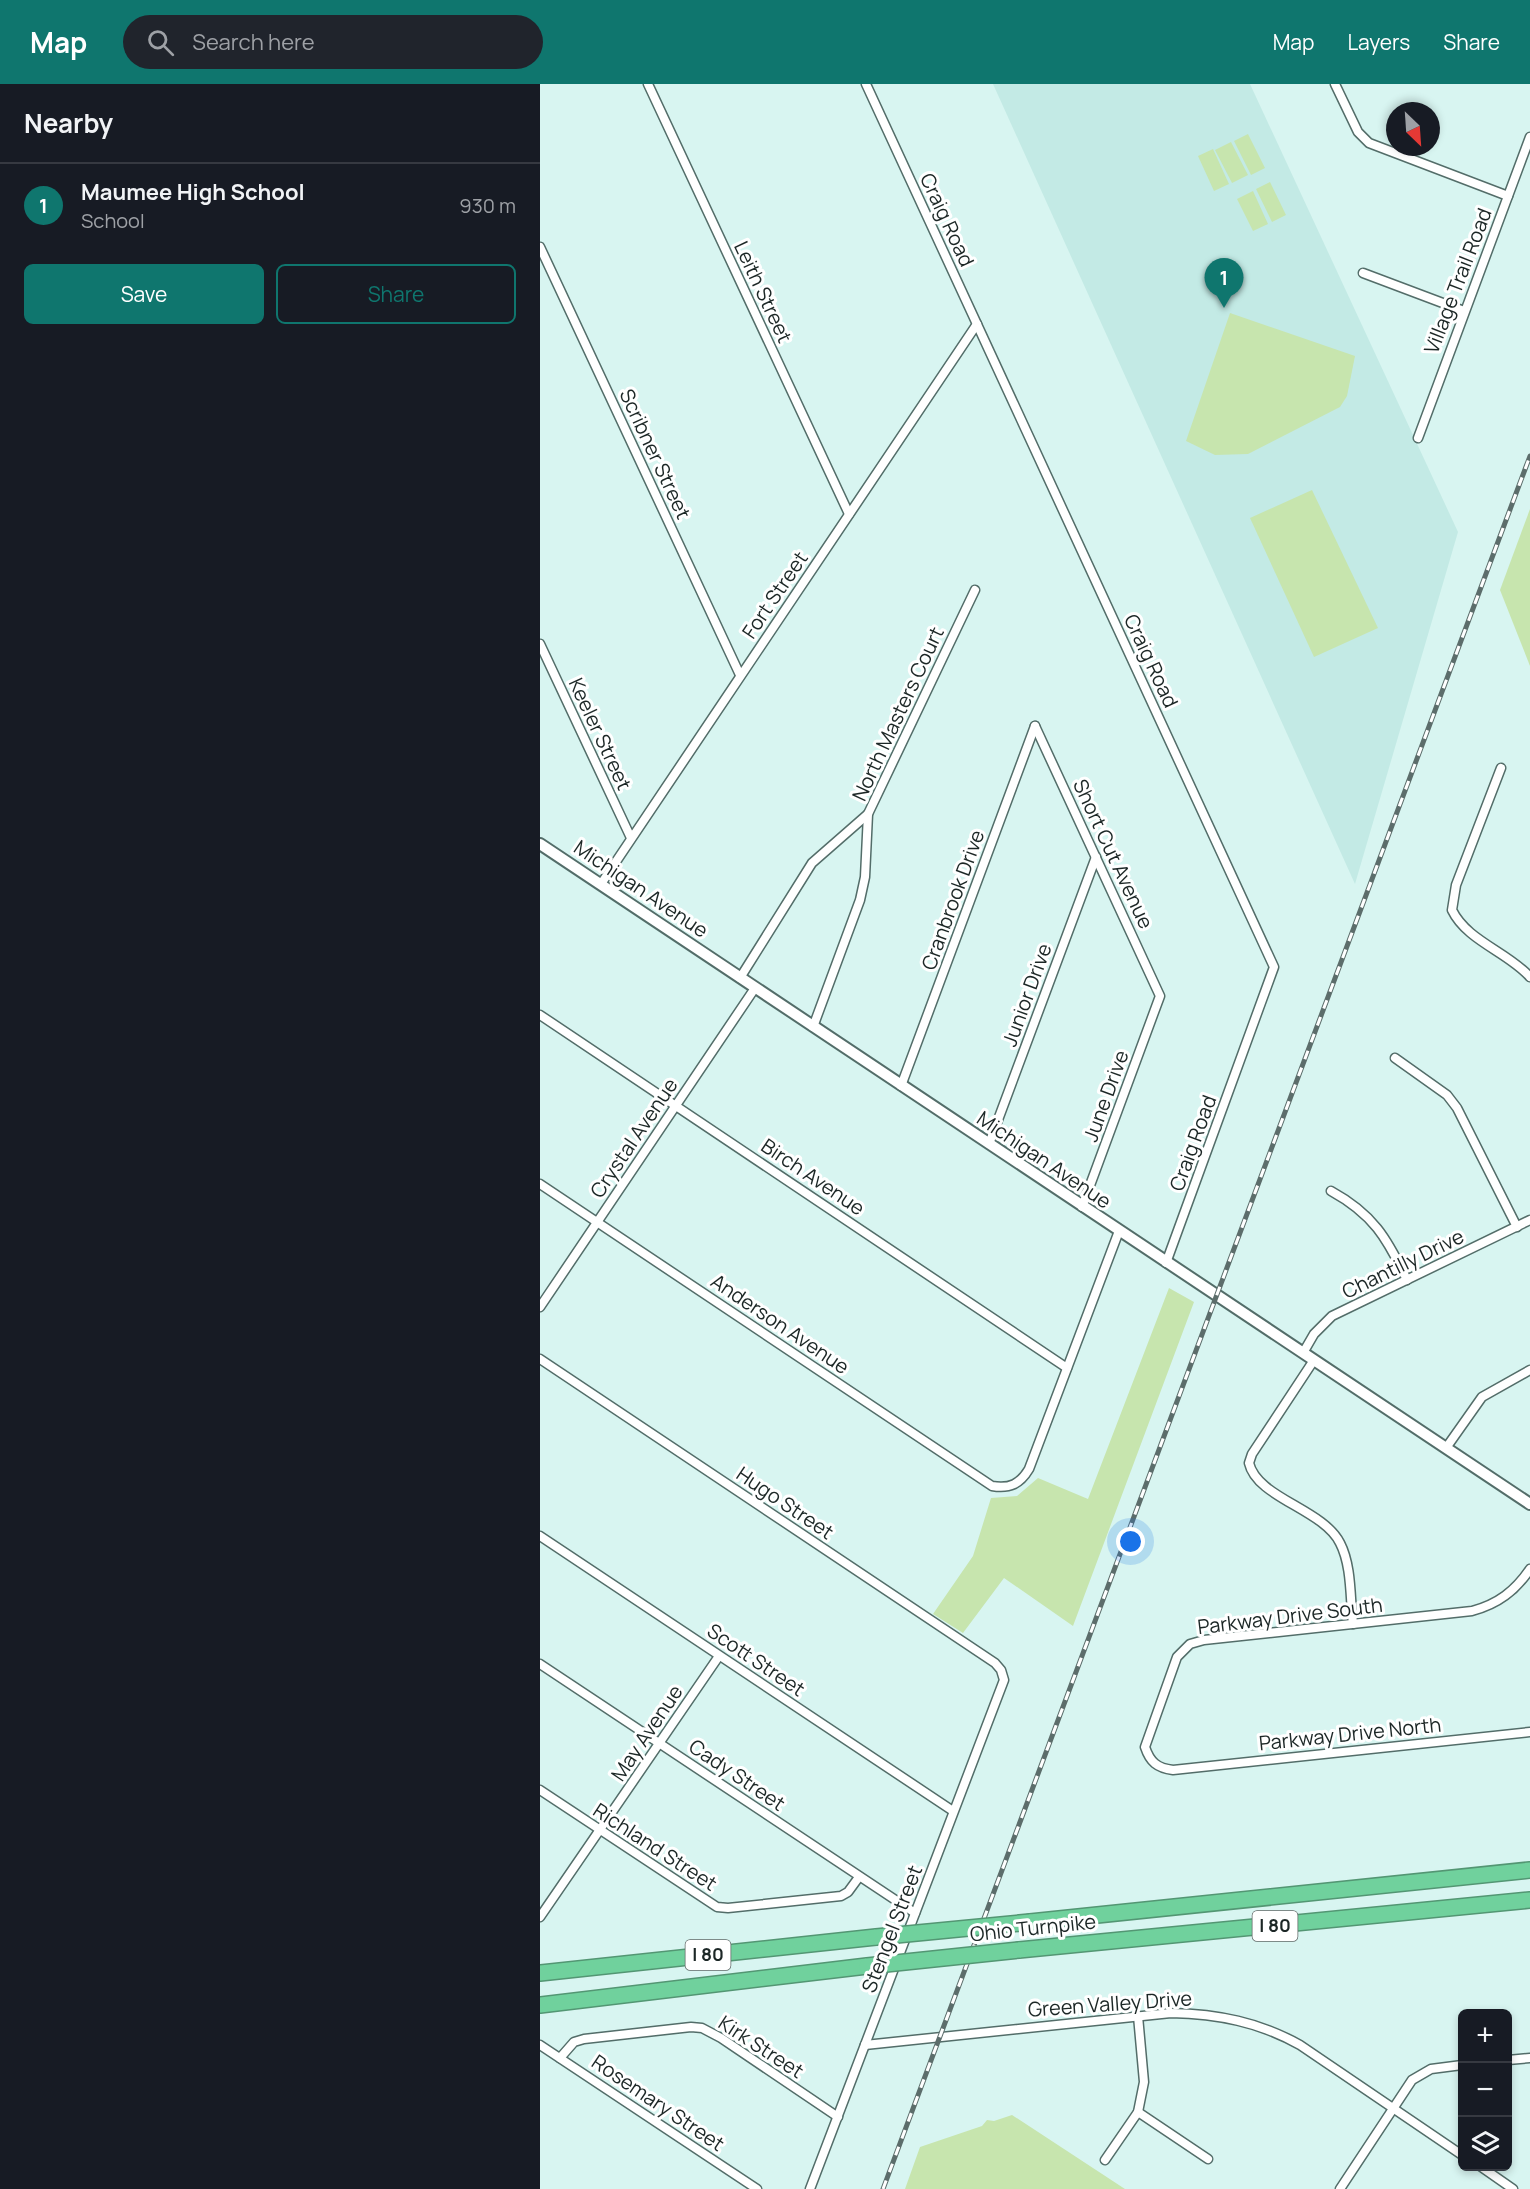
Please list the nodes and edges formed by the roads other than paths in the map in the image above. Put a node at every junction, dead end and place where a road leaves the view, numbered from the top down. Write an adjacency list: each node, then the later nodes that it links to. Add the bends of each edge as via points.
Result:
1 (648, 84): 11 (street, Leith Street)
2 (866, 84): 9 (street, Craig Road)
3 (1335, 84): 5 (street, via 1358,132 1368,143)
4 (1530, 137): 5 (street, Village Trail Road)
5 (1508, 196): 8 (street, Village Trail Road)
6 (540, 247): 14 (street, Scribner Street)
7 (1363, 273): 8 (street)
8 (1464, 311): 10 (street, Village Trail Road)
9 (977, 324): 11 (street, Fort Street); 39 (street, Craig Road, via 1274,966)
10 (1418, 438)
11 (849, 514): 14 (street, Fort Street)
12 (975, 590): 17 (street, North Masters Court)
13 (540, 644): 18 (street, Keeler Street)
14 (740, 675): 18 (street, Fort Street)
15 (1035, 726): 20 (street, Short Cut Avenue); 29 (street, Cranbrook Drive)
16 (1501, 768): 22 (street, via 1456,885 1452,910 1462,925)
17 (868, 813): 23 (street, via 812,863); 27 (street, North Masters Court, via 860,900)
18 (631, 838): 21 (street, Fort Street)
19 (540, 844): 21 (street, Michigan Avenue)
20 (1096, 857): 25 (street, Short Cut Avenue); 31 (street, Junior Drive)
21 (600, 884): 23 (street, Michigan Avenue)
22 (1530, 977)
23 (740, 978): 24 (street, Michigan Avenue)
24 (755, 988): 27 (street, Michigan Avenue); 30 (street, Crystal Avenue)
25 (1160, 996): 34 (street, June Drive)
26 (540, 1015): 30 (street, Birch Avenue)
27 (813, 1027): 29 (street, Michigan Avenue)
28 (1395, 1058): 37 (street, via 1447,1095 1458,1108)
29 (901, 1086): 31 (street, Michigan Avenue)
30 (676, 1106): 36 (street, Crystal Avenue); 45 (street, Birch Avenue)
31 (989, 1144): 34 (street, Michigan Avenue)
32 (540, 1184): 36 (street, Anderson Avenue)
33 (1331, 1191): 40 (street, via 1349,1201 1380,1230)
34 (1082, 1207): 38 (street, Michigan Avenue)
35 (1530, 1220): 37 (street, Chantilly Drive)
36 (597, 1222): 41 (street, Crystal Avenue); 45 (street, Anderson Avenue, via 992,1486 1002,1488 1020,1481 1029,1469)
37 (1517, 1227): 40 (street, Chantilly Drive)
38 (1119, 1231): 39 (street, Michigan Avenue); 45 (street)
39 (1166, 1263): 42 (street, Michigan Avenue)
40 (1407, 1280): 42 (street, Chantilly Drive, via 1332,1316 1314,1334)
41 (540, 1307)
42 (1303, 1353): 44 (street, Michigan Avenue)
43 (540, 1359): 54 (street, Hugo Street, via 995,1663)
44 (1314, 1360): 47 (street, Michigan Avenue); 51 (street, via 1249,1463 1256,1478 1323,1524 1340,1542 1346,1555)
45 (1067, 1368)
46 (1530, 1370): 47 (street, via 1482,1396)
47 (1446, 1448): 48 (street, Michigan Avenue)
48 (1530, 1504)
49 (540, 1536): 52 (street, Scott Street)
50 (1530, 1569): 51 (street, Parkway Drive South, via 1515,1588 1487,1607)
51 (1353, 1624): 57 (street, Parkway Drive South, via 1204,1640 1183,1649 1145,1747 1158,1767)
52 (719, 1656): 56 (street, May Avenue); 59 (street, Scott Street)
53 (540, 1664): 56 (street, Cady Street)
54 (1004, 1680): 59 (street, Stengel Street)
55 (1530, 1732): 57 (street, Parkway Drive North)
56 (660, 1744): 60 (street, May Avenue); 62 (street, Cady Street)
57 (1173, 1770)
58 (540, 1790): 60 (street, Richland Street)
59 (953, 1811): 64 (street, Stengel Street)
60 (600, 1830): 62 (street, Richland Street, via 717,1907 841,1896); 65 (street, May Avenue)
61 (1530, 1870): 66 (highway, Ohio Turnpike / I 80, bridge)
62 (860, 1877): 64 (street, Cady Street)
63 (1530, 1900): 67 (highway, Ohio Turnpike / I 80, bridge, via 1019,1950)
64 (915, 1913): 70 (street, Stengel Street)
65 (540, 1917)
66 (540, 1973)
67 (540, 2004)
68 (1138, 2016): 70 (street, Green Valley Drive); 75 (street, Green Valley Drive, via 1202,2014 1273,2030); 76 (street, via 1144,2082)
69 (540, 2044): 71 (street, Rosemary Street)
70 (865, 2045): 77 (street, Stengel Street)
71 (560, 2058): 77 (street, Kirk Street, via 574,2042 584,2039 702,2028); 82 (street, Rosemary Street)
72 (1530, 2058): 73 (street)
73 (1512, 2060)
74 (1458, 2066): 75 (street, via 1423,2072 1412,2080)
75 (1393, 2107): 78 (street, Green Valley Drive); 84 (street)
76 (1138, 2112): 79 (street); 80 (street)
77 (838, 2117): 83 (street, Stengel Street)
78 (1458, 2152)
79 (1208, 2159)
80 (1105, 2160)
81 (1487, 2171): 85 (street)
82 (758, 2189)
83 (810, 2189)
84 (1340, 2189)
85 (1513, 2189)

